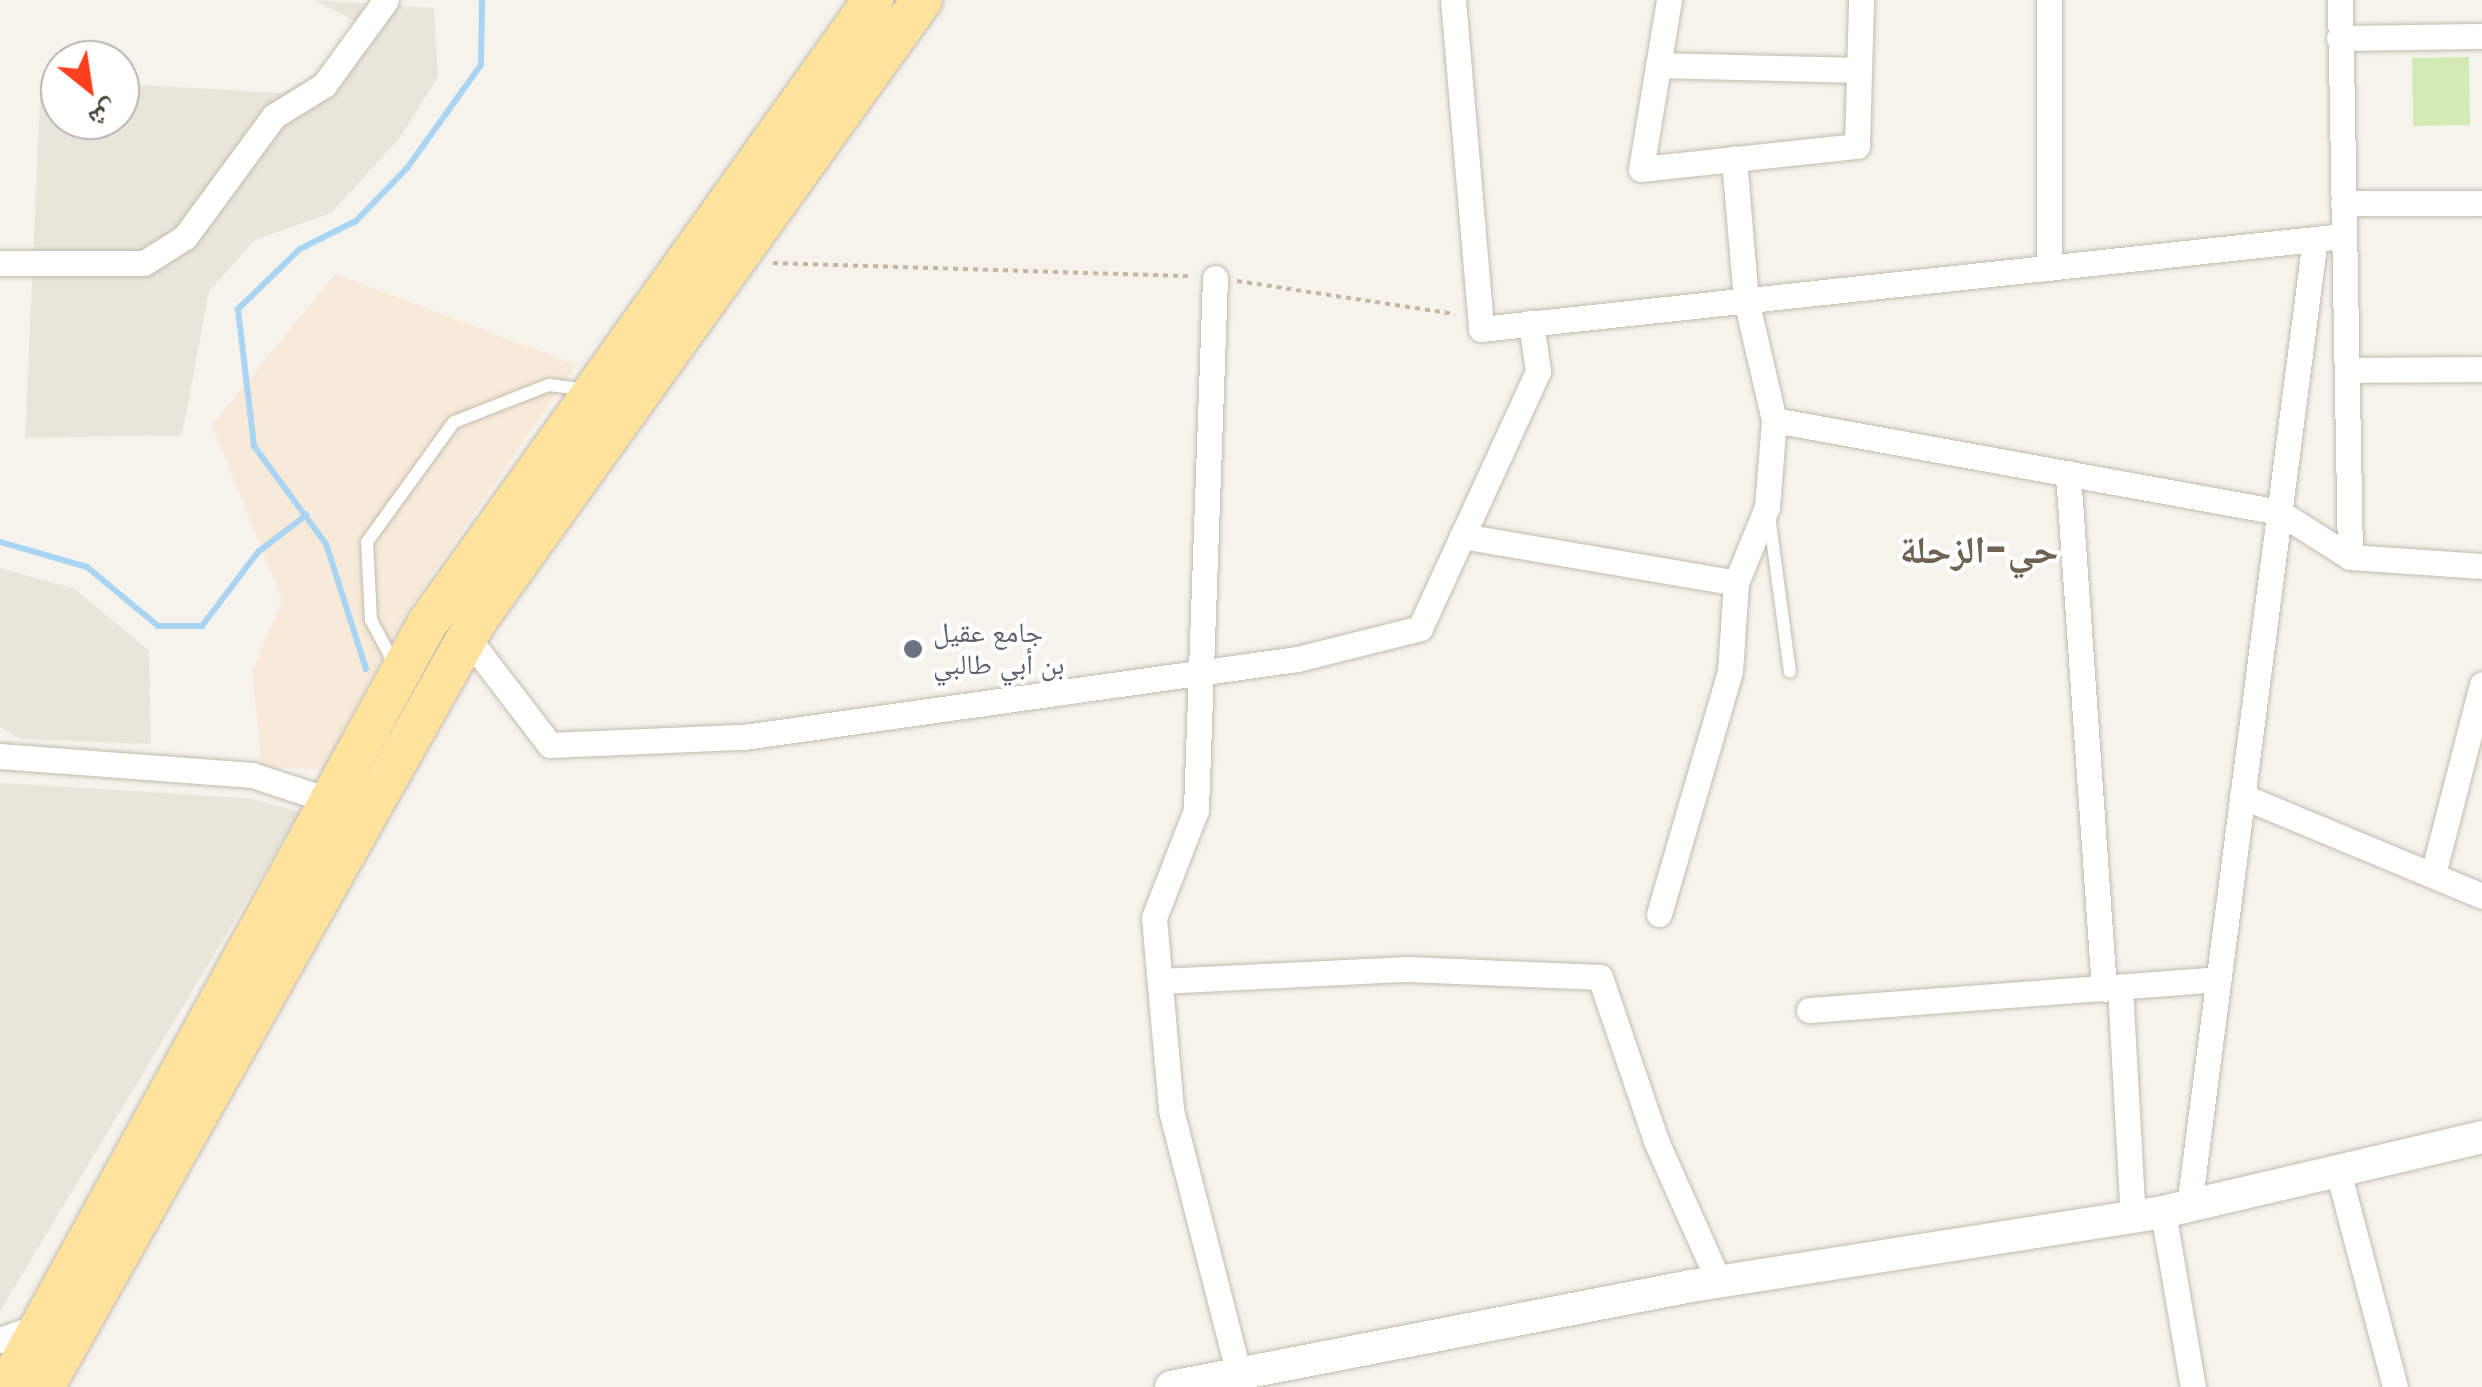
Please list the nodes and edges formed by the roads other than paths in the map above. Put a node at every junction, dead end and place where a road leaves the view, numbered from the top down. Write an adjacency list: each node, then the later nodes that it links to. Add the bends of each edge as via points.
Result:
1 (386, 0): 18 (street, via 324,85 274,116 185,237 144,263)
2 (873, 0): 25 (main road)
3 (922, 0): 34 (main road)
4 (1453, 0): 22 (street, via 1481,329)
5 (1669, 0): 11 (street)
6 (1862, 0): 12 (street)
7 (2049, 0): 19 (street)
8 (2340, 0): 10 (street)
9 (2482, 36): 10 (street)
10 (2339, 38): 14 (street)
11 (1658, 65): 12 (street); 13 (street, via 1641,169)
12 (1860, 70): 13 (street, via 1858,146)
13 (1734, 159): 21 (street)
14 (2343, 203): 15 (street); 16 (street)
15 (2482, 203)
16 (2344, 236): 17 (street); 24 (street)
17 (2315, 239): 19 (street); 29 (street)
18 (0, 263)
19 (2049, 268): 21 (street)
20 (1215, 278): 35 (street)
21 (1746, 300): 22 (street); 26 (street)
22 (1530, 323): 30 (street, via 1538,370)
23 (2482, 368): 24 (street)
24 (2346, 370): 31 (street)
25 (595, 390): 37 (main road, via 427,624); 37 (lane, via 549,385 454,422 367,542 370,620)
26 (1774, 420): 27 (street); 28 (street)
27 (2068, 474): 29 (street); 47 (street)
28 (1768, 508): 33 (street); 36 (lane)
29 (2279, 512): 31 (street); 40 (street)
30 (1462, 536): 33 (street); 35 (street, via 1420,628)
31 (2350, 557): 32 (street)
32 (2482, 566)
33 (1736, 583): 44 (street, via 1730,671)
34 (467, 637): 35 (street, via 550,746 744,738); 58 (main road)
35 (1206, 672): 46 (street, via 1196,810 1154,918)
36 (1790, 672)
37 (400, 676): 41 (main road)
38 (2482, 684): 42 (street)
39 (0, 756): 41 (street, via 252,775)
40 (2242, 796): 42 (street); 45 (street)
41 (331, 801): 53 (main road)
42 (2433, 874): 43 (street)
43 (2482, 896)
44 (1659, 914)
45 (2218, 980): 47 (street); 51 (street)
46 (1160, 981): 52 (street, via 1408,969 1600,977 1656,1141); 55 (street, via 1172,1110)
47 (2112, 989): 48 (street); 51 (street)
48 (1809, 1010)
49 (2480, 1133): 50 (street)
50 (2338, 1171): 51 (street); 60 (street)
51 (2162, 1212): 52 (street); 56 (street)
52 (1720, 1282): 55 (street)
53 (46, 1324): 54 (street); 57 (main road)
54 (0, 1340)
55 (1240, 1378): 59 (street)
56 (2189, 1382)
57 (7, 1387)
58 (44, 1387)
59 (1171, 1387)
60 (2395, 1387)

